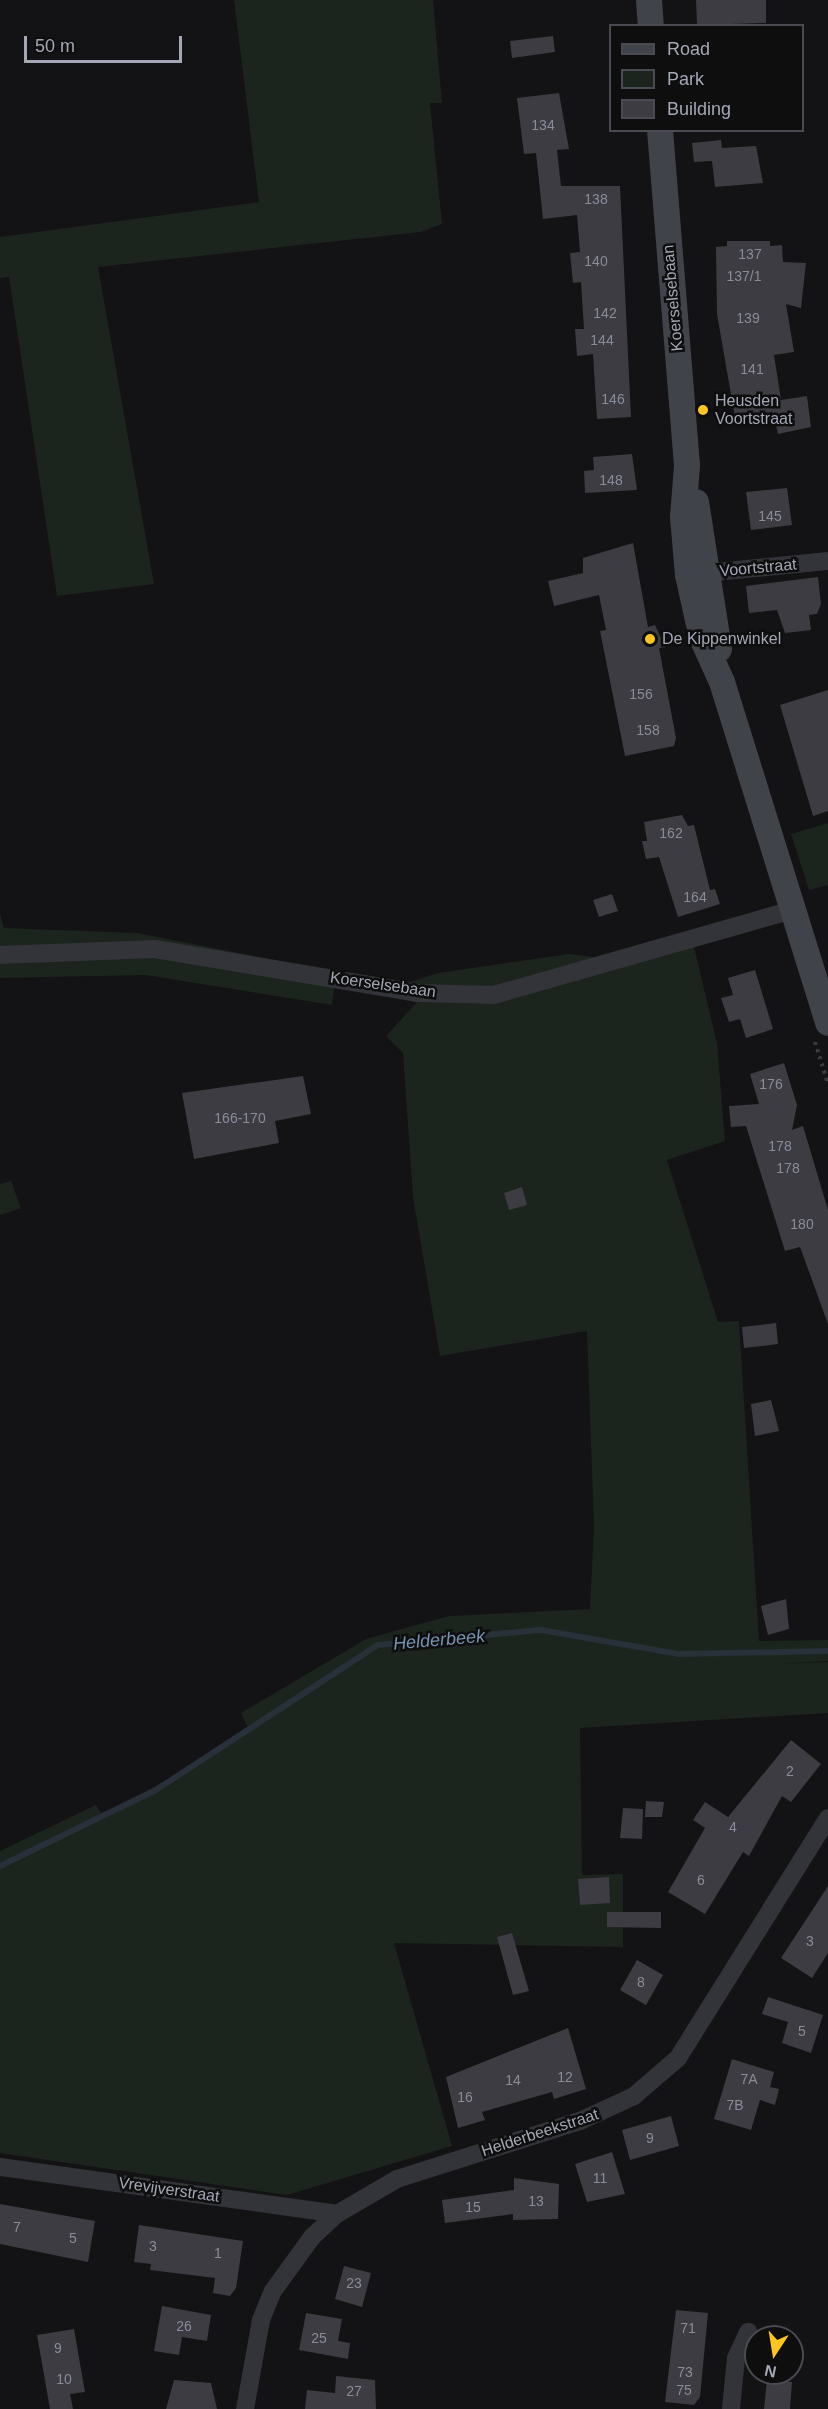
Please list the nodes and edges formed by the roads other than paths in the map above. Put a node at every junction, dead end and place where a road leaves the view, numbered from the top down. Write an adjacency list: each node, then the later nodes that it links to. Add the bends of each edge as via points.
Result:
1 (649, 0): 2 (street)
2 (651, 24)
3 (660, 132): 5 (street, Koerselsebaan, via 687,466 683,517)
4 (828, 561): 5 (street, Voortstraat)
5 (698, 574): 6 (street, Koerselsebaan, via 702,638 722,682)
6 (793, 910): 7 (street, Koerselsebaan, via 494,995 418,993 155,949); 8 (street, Koerselsebaan)
7 (0, 955)
8 (828, 1023)
9 (828, 1818): 11 (street, Helderbeekstraat, via 678,2058 634,2096 580,2121 397,2179)
10 (0, 2167): 11 (street, Vrevijverstraat)
11 (337, 2214): 13 (street, Helderbeekstraat, via 273,2291 259,2331)
12 (744, 2341): 14 (street, via 736,2358)
13 (245, 2409)
14 (731, 2409)

